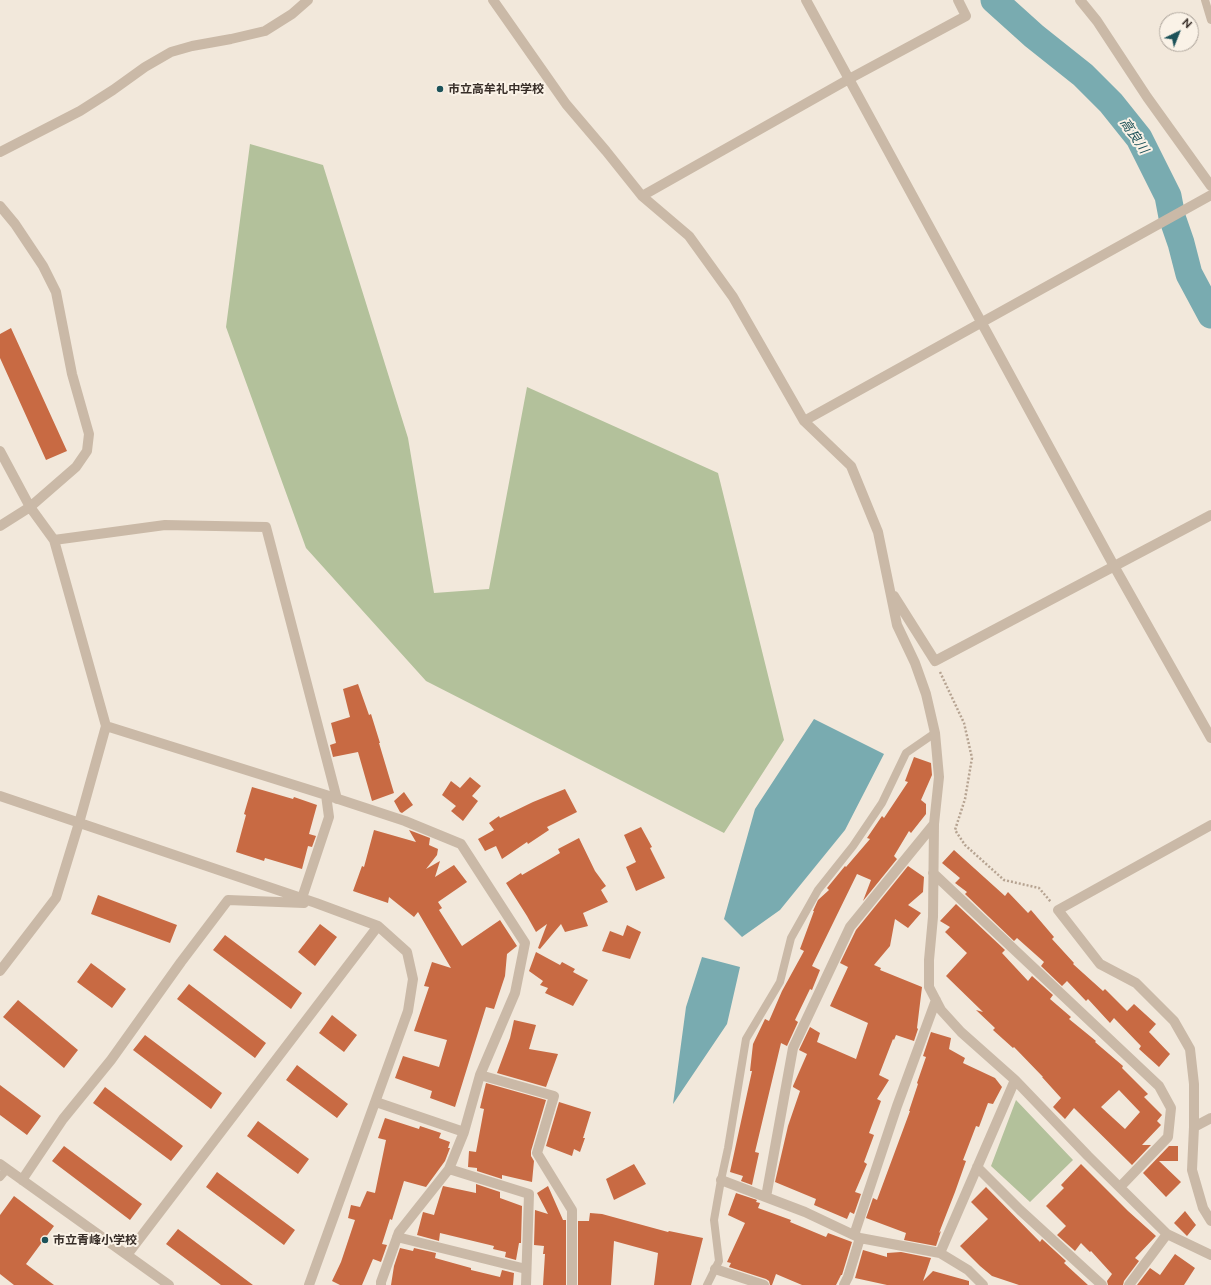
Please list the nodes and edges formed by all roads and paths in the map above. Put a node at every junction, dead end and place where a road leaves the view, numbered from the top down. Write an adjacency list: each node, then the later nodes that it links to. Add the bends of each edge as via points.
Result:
1 (308, 0): 9 (street, via 265,31 171,52 80,112)
2 (493, 0): 12 (street, via 566,104)
3 (806, 0): 8 (street)
4 (958, 0): 8 (street, via 966,16)
5 (1080, 0): 10 (street, via 1098,21 1146,97)
6 (1205, 0): 7 (lane)
7 (1211, 20)
8 (849, 79): 12 (street); 14 (street)
9 (0, 152)
10 (1211, 186)
11 (1211, 195): 14 (street)
12 (642, 196): 15 (street, via 689,236 733,296)
13 (0, 206): 17 (street, via 43,266 56,292 72,374 89,434 87,451 76,467)
14 (982, 323): 15 (street); 21 (street)
15 (804, 421): 22 (street, via 851,466 878,532)
16 (0, 450): 17 (street)
17 (30, 507): 19 (street); 20 (street)
18 (1211, 515): 21 (street)
19 (0, 526)
20 (54, 540): 24 (street); 29 (street, via 165,525 266,527)
21 (1114, 566): 23 (street); 26 (street)
22 (891, 591): 23 (street); 25 (street, via 897,625 926,694)
23 (935, 661): 36 (path, via 964,724 972,758 965,799 955,830 965,845 1004,880 1039,888)
24 (106, 726): 27 (street); 30 (street)
25 (935, 734): 31 (street, via 939,777); 51 (lane, via 906,753 882,803 853,846 818,890 791,938 780,982 746,1039 728,1148)
26 (1211, 738)
27 (326, 795): 29 (street); 34 (street, via 329,818)
28 (0, 796): 30 (street)
29 (337, 799): 40 (street, via 406,821 461,844 525,942 515,993)
30 (78, 823): 34 (street); 38 (street, via 56,898)
31 (934, 824): 33 (street); 53 (street, via 850,927 793,1048)
32 (1211, 825): 36 (street)
33 (933, 873): 39 (street, via 929,987); 52 (street, via 1159,1086 1171,1108 1168,1137)
34 (302, 898): 35 (street)
35 (316, 903): 37 (street); 50 (street, via 228,900 111,1060 63,1119)
36 (1058, 910): 44 (street, via 1100,964 1136,983 1174,1021 1190,1049 1194,1084)
37 (378, 926): 42 (street, via 406,952 413,979 408,1011); 59 (street)
38 (0, 971)
39 (936, 1000): 41 (street, via 941,1010 961,1032); 56 (street, via 896,1106)
40 (480, 1075): 45 (street); 67 (street, via 554,1096 537,1153 572,1210)
41 (1015, 1080): 47 (street); 52 (street)
42 (376, 1102): 45 (street); 64 (street)
43 (1211, 1118): 44 (street)
44 (1194, 1127): 54 (street, via 1192,1170 1204,1208)
45 (464, 1132): 48 (street)
46 (3, 1166): 49 (lane); 50 (street)
47 (977, 1167): 58 (street); 72 (street)
48 (449, 1169): 57 (street, via 398,1232); 61 (street, via 529,1194)
49 (0, 1178)
50 (22, 1180): 59 (street)
51 (720, 1180): 53 (street); 62 (lane, via 714,1220 719,1261)
52 (1120, 1187): 55 (street)
53 (766, 1197): 56 (street)
54 (1211, 1221)
55 (1168, 1234): 60 (street); 73 (street)
56 (857, 1236): 58 (street); 70 (street)
57 (397, 1237): 61 (street); 65 (street)
58 (940, 1252): 71 (street, via 968,1270)
59 (127, 1255): 63 (street)
60 (1211, 1255)
61 (526, 1269): 66 (street)
62 (715, 1269): 68 (lane); 69 (street)
63 (169, 1285)
64 (309, 1285)
65 (381, 1285)
66 (526, 1285)
67 (572, 1285)
68 (708, 1285)
69 (764, 1285)
70 (844, 1285)
71 (983, 1285)
72 (1102, 1285)
73 (1130, 1285)

